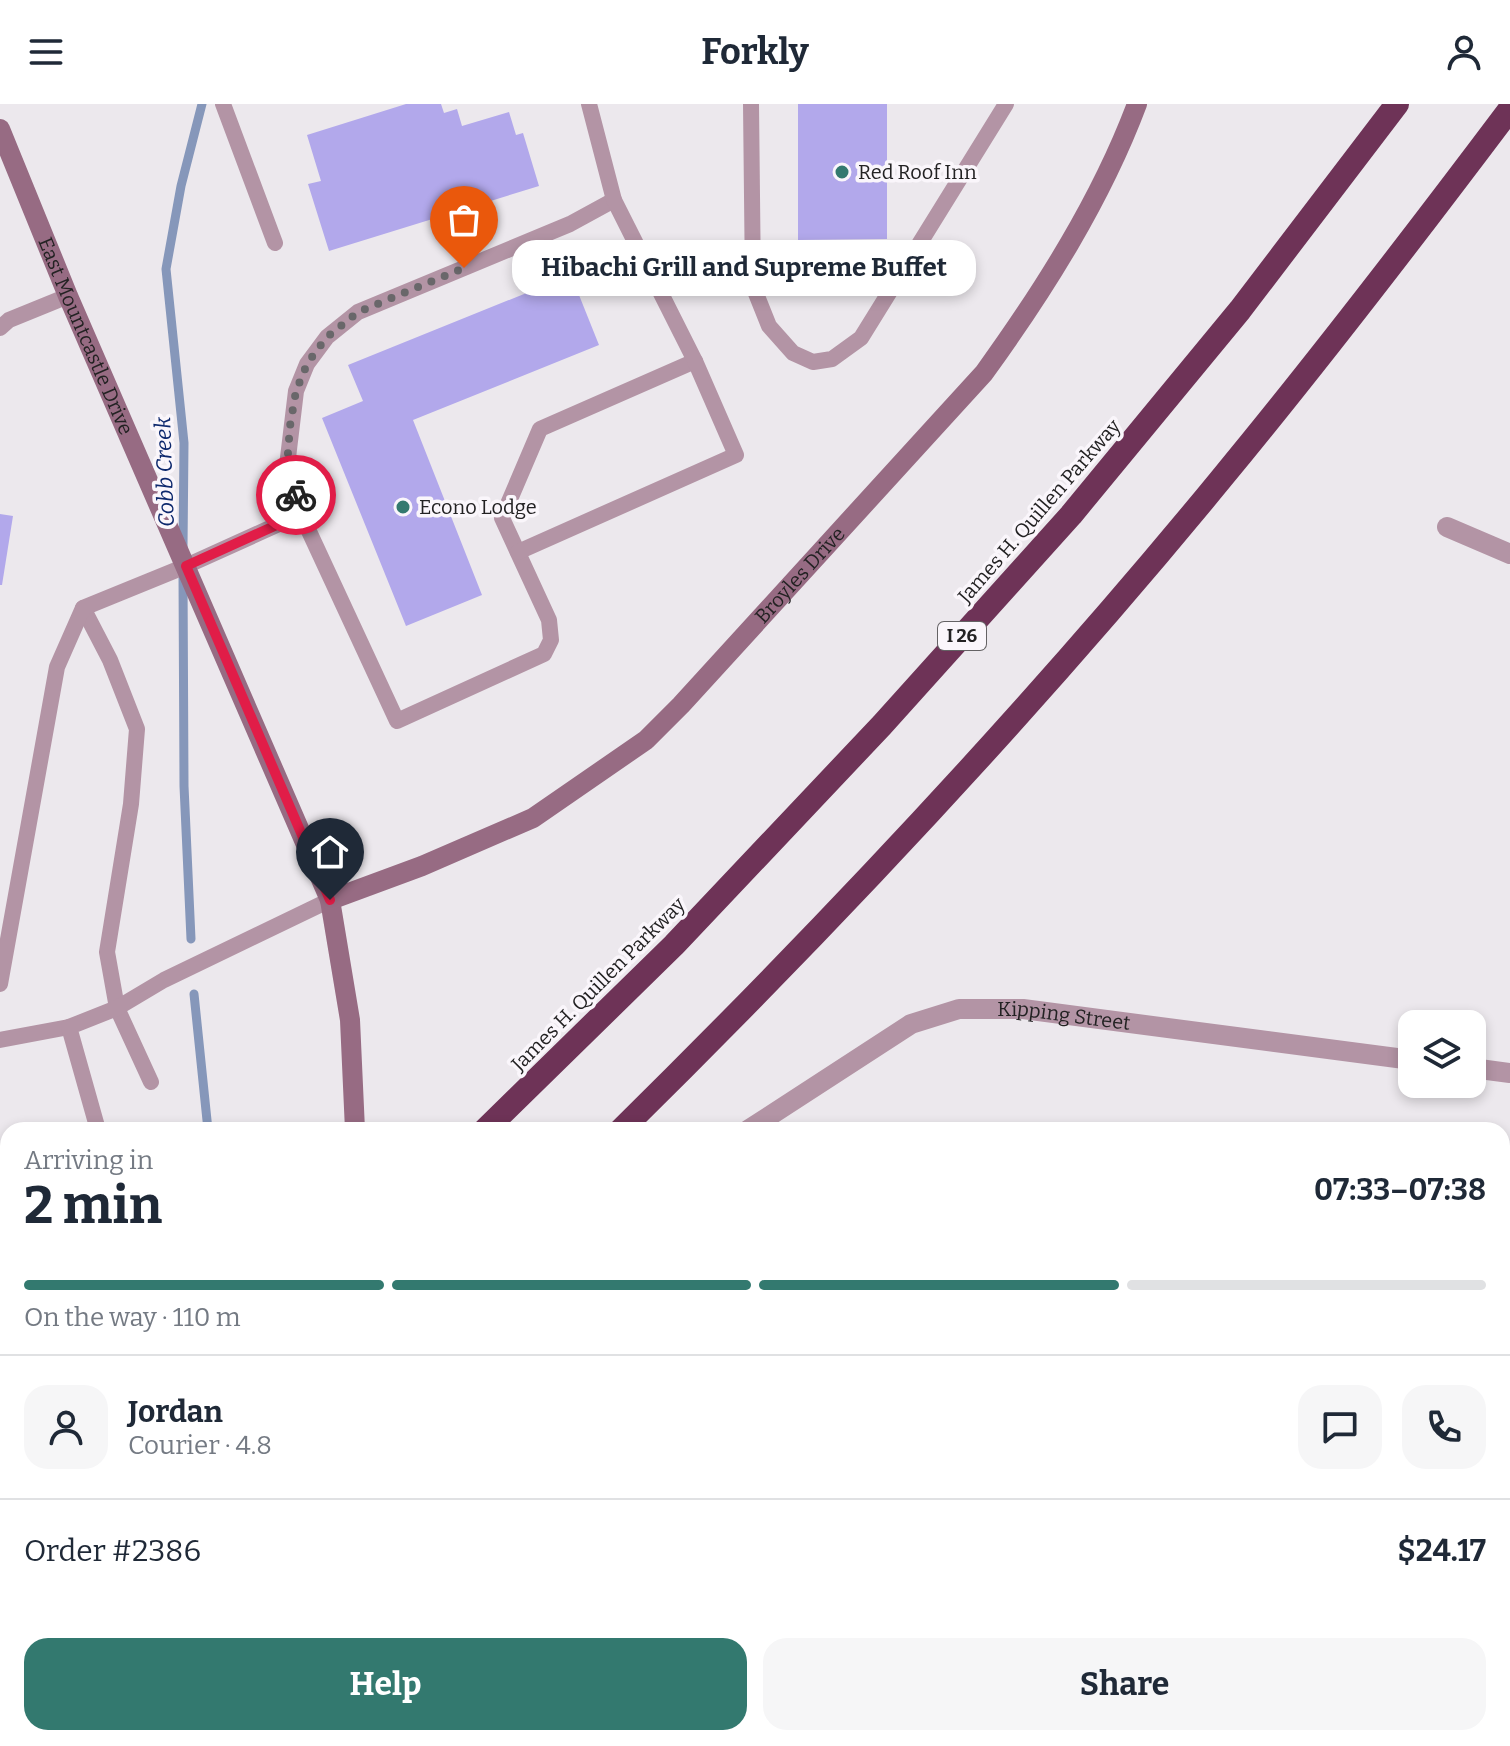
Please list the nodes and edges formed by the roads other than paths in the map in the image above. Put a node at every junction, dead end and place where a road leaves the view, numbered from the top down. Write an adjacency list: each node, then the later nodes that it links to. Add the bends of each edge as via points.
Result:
1 (223, 104): 10 (lane)
2 (589, 104): 9 (lane)
3 (751, 104): 4 (lane, via 753,286 769,326 793,353 813,362 832,359 861,338)
4 (1006, 104)
5 (1137, 104): 20 (street, Broyles Drive, via 1124,139 1056,266 984,373 655,731 533,818)
6 (1397, 104): 31 (highway, James H. Quillen Parkway / I 26, via 1240,310 1060,527 674,945)
7 (1510, 109): 32 (highway, via 1220,481 1024,707 735,1017)
8 (0, 129): 11 (street, East Mountcastle Drive)
9 (614, 200): 13 (lane); 14 (lane, via 570,224 358,312 327,337 307,364 290,426 287,466)
10 (275, 243)
11 (68, 296): 12 (lane); 18 (street, East Mountcastle Drive)
12 (0, 328)
13 (695, 361): 16 (lane, via 540,429 502,518); 16 (lane, via 736,455)
14 (301, 514): 16 (lane, via 397,721 544,654 551,640 549,620); 18 (lane)
15 (1447, 527): 17 (street)
16 (518, 552)
17 (1510, 554)
18 (186, 566): 19 (lane); 20 (street, East Mountcastle Drive)
19 (83, 608): 21 (lane, via 57,667); 22 (lane, via 137,729 131,804 107,952)
20 (330, 900): 22 (lane); 30 (street, East Mountcastle Drive, via 350,1020)
21 (0, 984)
22 (117, 1008): 23 (lane); 28 (lane)
23 (69, 1027): 24 (lane); 29 (lane)
24 (0, 1040)
25 (1398, 1058): 33 (street, Kipping Street, via 1023,1009 959,1009 911,1024)
26 (1486, 1070): 27 (street)
27 (1510, 1073)
28 (151, 1082)
29 (96, 1122)
30 (355, 1122)
31 (493, 1122)
32 (629, 1122)
33 (760, 1122)

